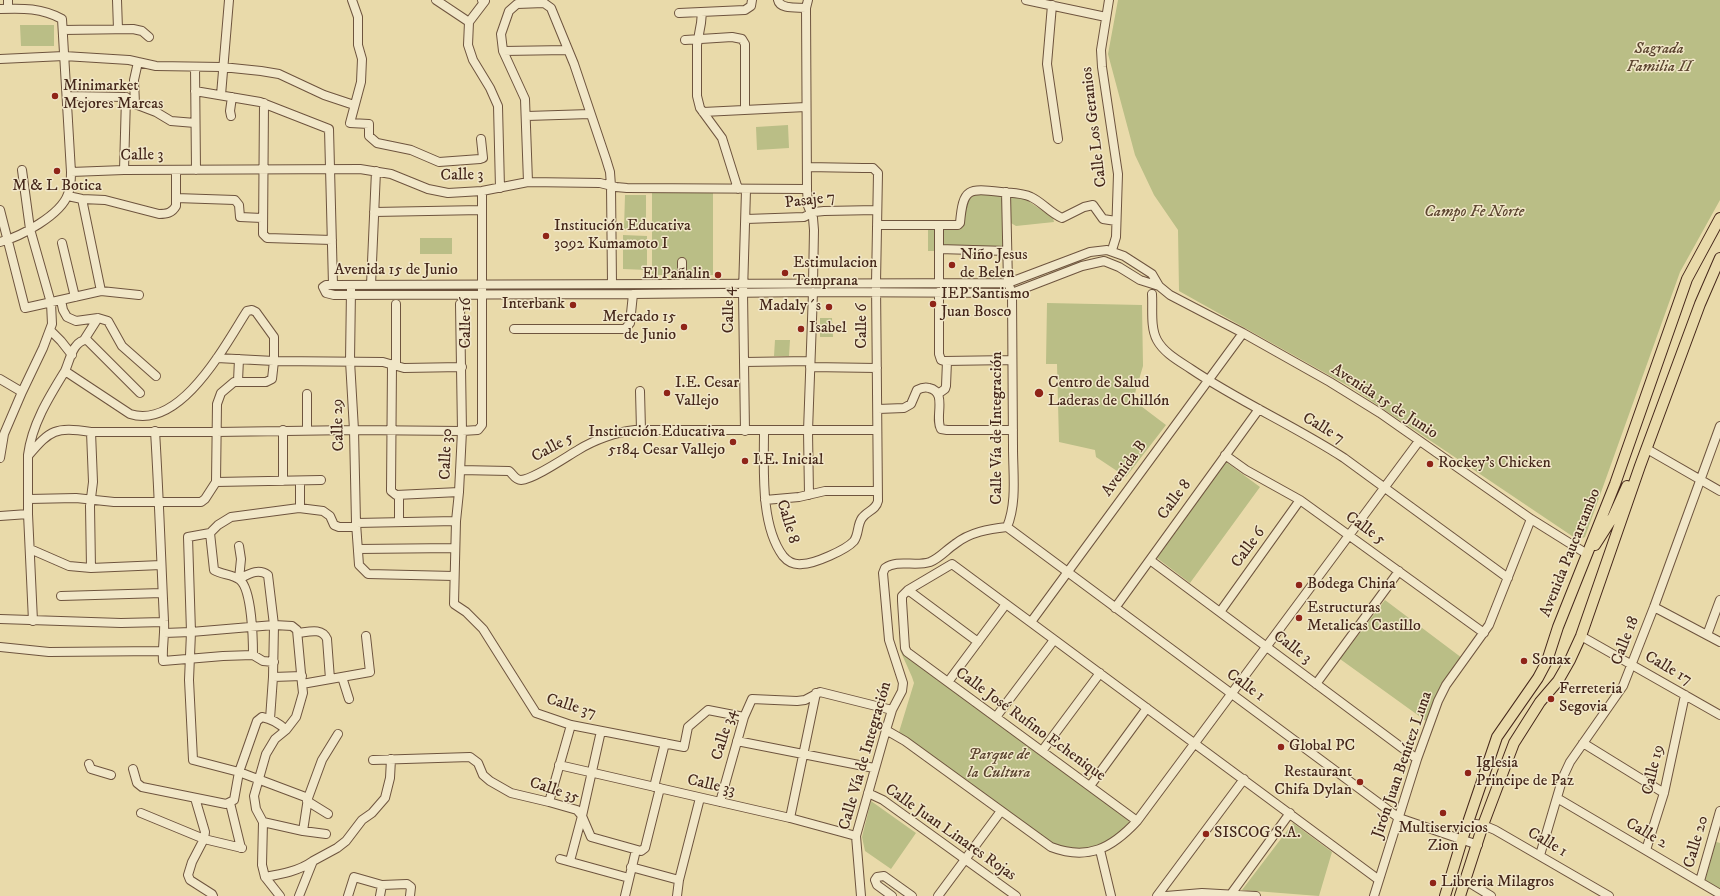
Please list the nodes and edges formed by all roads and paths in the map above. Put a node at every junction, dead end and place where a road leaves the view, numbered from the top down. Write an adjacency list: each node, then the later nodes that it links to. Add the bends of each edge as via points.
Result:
1 (117, 0): 19 (street)
2 (229, 0): 30 (street)
3 (352, 0): 38 (street, via 358,17 358,45 362,59 361,82)
4 (436, 0): 18 (street)
5 (482, 0): 18 (street, via 484,1)
6 (752, 0): 15 (street, via 748,9)
7 (778, 0): 13 (street, via 782,6)
8 (1026, 0): 12 (street)
9 (1109, 0): 17 (street, Calle Los Geranios)
10 (546, 2): 11 (street); 24 (street)
11 (512, 3): 25 (street, via 501,34)
12 (1049, 3): 17 (street); 47 (street, via 1047,64)
13 (807, 4): 39 (street)
14 (5, 6): 20 (street, via 50,13 62,19)
15 (702, 12): 16 (street); 22 (street, Calle 4)
16 (679, 13)
17 (1106, 17): 75 (street, Calle Los Geranios, via 1101,50 1118,174)
18 (469, 22): 59 (street, via 468,46 498,106)
19 (118, 29): 20 (street); 21 (street, via 142,31)
20 (63, 30): 26 (street)
21 (150, 37)
22 (698, 39): 23 (street); 40 (street, via 740,38 744,41); 41 (street, Calle 4, via 697,96)
23 (685, 40)
24 (568, 50): 25 (street); 42 (street)
25 (503, 51): 44 (street, via 525,99)
26 (64, 56): 27 (street); 28 (street); 33 (street)
27 (0, 59)
28 (138, 62): 29 (street, via 156,66); 37 (street, via 134,80)
29 (195, 66): 30 (street); 31 (street)
30 (222, 67): 32 (street); 38 (street, via 278,74 324,95)
31 (195, 91): 32 (street); 45 (street)
32 (221, 95): 34 (street)
33 (67, 96): 35 (street); 56 (street)
34 (232, 97): 36 (street); 43 (street)
35 (126, 98): 37 (street); 52 (street)
36 (264, 103): 49 (street); 50 (street, via 329,129)
37 (135, 104): 45 (street, via 171,121)
38 (354, 104): 46 (street, via 350,123 369,124 371,139 377,143 411,150 439,162 480,159 483,155)
39 (806, 108): 40 (street); 48 (street)
40 (745, 109): 41 (street)
41 (703, 112): 61 (street, Calle 4, via 727,148)
42 (590, 114): 44 (street); 58 (street, via 610,172)
43 (232, 116)
44 (527, 116): 57 (street)
45 (195, 123): 54 (street)
46 (481, 139)
47 (1058, 139)
48 (807, 167): 60 (street); 69 (street, Calle 6, via 875,170 878,173)
49 (263, 169): 50 (street, Calle 3); 54 (street, Calle 3); 72 (street)
50 (330, 169): 55 (street, Calle 3); 79 (street)
51 (22, 170): 78 (street)
52 (124, 170): 53 (street, Calle 3); 56 (street, Calle 3)
53 (176, 170): 54 (street, Calle 3); 65 (street)
54 (196, 170)
55 (376, 170): 62 (street, Calle 3, via 400,176 437,192); 70 (street)
56 (71, 172): 64 (street)
57 (528, 182): 58 (street, Calle 3, via 600,183); 59 (street, Calle 3)
58 (611, 186): 61 (street, Calle 3); 93 (street)
59 (500, 188): 62 (street, Calle 3)
60 (807, 189): 61 (street, Calle 3); 71 (street, via 808,206)
61 (742, 190): 74 (street, Calle 4)
62 (482, 191): 68 (street, Calle 16)
63 (1006, 192): 75 (street, via 1032,197 1062,218 1093,205 1103,219); 77 (street, via 978,189 969,192 962,203 960,223); 84 (street, Calle Vía de Integración)
64 (68, 196): 66 (street); 78 (street, via 48,218)
65 (176, 198): 66 (street, via 176,206 167,214 105,200); 72 (street, via 235,200 239,205 240,217)
66 (82, 199): 99 (street)
67 (0, 210): 80 (street)
68 (482, 210): 70 (street); 92 (street, Calle 16)
69 (877, 210): 71 (street, Pasaje 7, via 824,211); 76 (street, Calle 6)
70 (374, 212): 96 (street)
71 (812, 214): 74 (street, Pasaje 7, via 804,217); 98 (street)
72 (262, 218): 79 (street, via 263,234 267,238)
73 (1720, 218): 195 (main road, Avenida Paucartambo, via 1687,279 1618,477)
74 (746, 219): 89 (street, Calle 4)
75 (1116, 220): 83 (street, Calle Los Geranios, via 1116,237)
76 (877, 225): 77 (street); 90 (street, Calle 6)
77 (939, 225): 82 (street)
78 (30, 229): 80 (street); 111 (street)
79 (332, 240): 94 (street)
80 (4, 241): 111 (street, via 25,308)
81 (62, 243): 109 (street)
82 (939, 249): 84 (street); 88 (street)
83 (1112, 250): 91 (street, Avenida 15 de Junio, via 1090,252); 97 (street, Avenida 15 de Junio, via 1152,274)
84 (1007, 251): 91 (street, Calle Vía de Integración)
85 (1720, 259): 159 (main road, Avenida Paucartambo, via 1700,304)
86 (682, 262): 87 (street)
87 (682, 276)
88 (939, 282): 90 (street, Avenida 15 de Junio); 91 (street, Avenida 15 de Junio)
89 (744, 283): 93 (street, Avenida 15 de Junio); 98 (street, Avenida 15 de Junio); 100 (street, Calle 4)
90 (876, 283): 98 (street, Avenida 15 de Junio); 101 (street, Calle 6)
91 (1008, 283): 103 (street, Calle Vía de Integración)
92 (481, 284): 93 (street, Avenida 15 de Junio); 96 (street, Avenida 15 de Junio); 104 (street, Calle 16)
93 (612, 284)
94 (333, 285): 95 (street, Avenida 15 de Junio); 108 (street, Avenida 15 de Junio, via 326,285 323,291 334,295)
95 (351, 285): 96 (street, Avenida 15 de Junio); 108 (street, Calle 29)
96 (372, 285)
97 (1159, 286): 103 (street, Avenida 15 de Junio, via 1140,280 1108,262 1100,261); 117 (street, Avenida 15 de Junio, via 1170,295)
98 (813, 287): 100 (street, Avenida 15 de Junio); 101 (street, Avenida 15 de Junio); 127 (street)
99 (101, 291): 107 (street); 109 (street)
100 (743, 292): 105 (street, Avenida 15 de Junio); 126 (street, Calle 4)
101 (877, 292): 102 (street, Avenida 15 de Junio); 130 (street, Calle 6)
102 (939, 292): 103 (street, Avenida 15 de Junio); 125 (street, via 939,354 941,360)
103 (1012, 293): 122 (street, Calle Vía de Integración)
104 (481, 294): 105 (street, Avenida 15 de Junio); 108 (street, Avenida 15 de Junio); 152 (street, Calle 16, via 482,424 478,430)
105 (633, 294): 115 (street, via 630,324 625,329)
106 (1152, 294): 134 (street, Calle 7, via 1153,330 1159,343 1173,357)
107 (138, 295)
108 (351, 295): 124 (street, Calle 29)
109 (75, 297): 110 (street)
110 (61, 300): 111 (street); 114 (street, via 67,317 76,321)
111 (51, 303): 116 (street)
112 (396, 304): 128 (street)
113 (460, 304): 129 (street, Calle 30)
114 (98, 318): 118 (street); 132 (street, via 108,321 122,346)
115 (514, 329)
116 (50, 330): 119 (street); 137 (street)
117 (1243, 333): 134 (street, Avenida B); 158 (street, Avenida 15 de Junio, via 1330,382)
118 (84, 340): 119 (street, via 75,346); 138 (street, via 87,340)
119 (72, 355): 131 (street)
120 (217, 358): 121 (street); 123 (street, via 247,311 252,310 274,337); 131 (street, via 175,405 146,416 130,414)
121 (239, 359): 123 (street); 135 (street)
122 (1012, 360): 125 (street); 149 (street, Calle Vía de Integración)
123 (274, 361): 124 (street); 135 (street, via 272,379 269,381)
124 (350, 361): 128 (street); 146 (street, Calle 29)
125 (947, 361): 140 (street, via 946,386)
126 (744, 362): 127 (street); 153 (street, Calle 4)
127 (810, 364): 130 (street); 155 (street)
128 (394, 365): 129 (street, via 404,368); 151 (street)
129 (462, 367): 152 (street, Calle 30)
130 (877, 368): 141 (street, Calle 6)
131 (66, 371): 161 (street, via 48,399 30,441)
132 (156, 376)
133 (0, 379): 137 (street)
134 (1208, 380): 142 (street, Calle 7); 201 (street, Avenida B)
135 (238, 381): 157 (street, via 230,384 221,393 217,404)
136 (640, 391): 147 (street)
137 (22, 392): 162 (street, via 4,434)
138 (140, 393)
139 (307, 394): 145 (street)
140 (938, 394): 141 (street, via 934,390 920,388 911,404 904,408); 149 (street, via 941,429)
141 (878, 409): 148 (street, Calle 6)
142 (1259, 409): 160 (street, Calle 8); 170 (street, Calle 7, via 1317,440)
143 (1720, 426): 165 (street, Calle 18)
144 (283, 430): 145 (street); 157 (street); 167 (street)
145 (307, 430): 146 (street)
146 (354, 430): 151 (street); 187 (street, Calle 29)
147 (641, 430): 153 (street, Calle 5); 164 (street, Calle 5, via 621,433 592,443 522,480 509,471)
148 (877, 430): 155 (street, Calle 5); 171 (street, Calle 6)
149 (1013, 430): 188 (street, Calle Vía de Integración, via 1013,505)
150 (155, 431): 156 (street); 157 (street); 180 (street)
151 (391, 431): 152 (street); 174 (street, via 391,491 394,495)
152 (462, 431): 164 (street, Calle 30)
153 (745, 431): 154 (street, Calle 5)
154 (764, 431): 155 (street, Calle 5); 178 (street, Calle 8)
155 (808, 431): 175 (street)
156 (91, 432): 161 (street, via 73,429 50,433); 177 (street)
157 (216, 432): 169 (street)
158 (1419, 440): 170 (street); 184 (street, Avenida 15 de Junio)
159 (1647, 449): 163 (main road, Avenida Paucartambo); 165 (street)
160 (1225, 455): 179 (street, Calle 5, via 1246,470); 196 (street, Calle 8)
161 (28, 456): 176 (street)
162 (0, 458)
163 (1640, 466): 195 (main road, via 1631,476 1613,517); 226 (main road, Avenida Paucartambo)
164 (460, 470): 173 (street, Calle 30)
165 (1700, 479): 172 (street); 211 (street, Calle 18)
166 (321, 480): 168 (street)
167 (283, 481): 168 (street); 169 (street)
168 (300, 481): 181 (street)
169 (216, 482): 180 (street, via 201,502)
170 (1384, 487): 190 (street); 203 (street, Calle 7)
171 (877, 491): 175 (street, via 825,491); 197 (street, Calle 6, via 877,505 861,520 852,543 816,561)
172 (1720, 491)
173 (459, 492): 174 (street); 185 (street, Calle 30)
174 (399, 495): 186 (street)
175 (809, 495): 178 (street)
176 (29, 499): 177 (street); 182 (street)
177 (92, 499): 180 (street, via 114,502); 199 (street)
178 (765, 500): 197 (street, Calle 8, via 772,532 779,548 787,560)
179 (1300, 500): 190 (street, Calle 5); 213 (street, Calle 6)
180 (159, 502): 198 (street)
181 (300, 508): 187 (street, via 323,511 339,527); 189 (street, via 231,517)
182 (28, 514): 183 (street); 193 (street)
183 (0, 516)
184 (1531, 519): 195 (street, Avenida 15 de Junio); 203 (street, Jirón Juan Benítez Luna)
185 (456, 521): 186 (street); 192 (street, Calle 30)
186 (399, 522): 187 (street)
187 (356, 525): 194 (street, Calle 29)
188 (1008, 527): 201 (street, Calle 1); 249 (street, Calle Vía de Integración, via 966,537 955,543 939,558 929,562 896,564 885,568 883,577 889,640 903,683 902,692)
189 (210, 533): 204 (street, via 214,570); 220 (street, via 188,537)
190 (1349, 535): 200 (street, Calle 5); 231 (street)
191 (239, 546): 204 (street)
192 (455, 548): 194 (street); 202 (street, Calle 30)
193 (30, 549): 199 (street, via 69,566); 215 (street)
194 (358, 549): 202 (street, Calle 29, via 359,565 368,574)
195 (1587, 554): 298 (main road, Avenida Paucartambo, via 1547,661 1497,737)
196 (1150, 560): 212 (street, Calle 8); 213 (street, Calle 3)
197 (797, 564)
198 (161, 565): 199 (street); 206 (street)
199 (91, 568)
200 (1399, 571): 223 (street, Calle 5); 243 (street)
201 (1067, 572): 212 (street, Calle 1); 217 (street, Avenida B)
202 (454, 576): 209 (street, Calle 30)
203 (1508, 578): 223 (street, Jirón Juan Benítez Luna)
204 (239, 579): 218 (street, via 251,573 260,572 268,575); 219 (street, via 245,587)
205 (908, 590): 210 (street, via 952,564); 228 (street); 242 (street, Calle José Rufino Echenique, via 902,596 905,648)
206 (162, 594): 207 (street); 216 (street)
207 (61, 596)
208 (1720, 600): 224 (street)
209 (454, 604): 254 (street, Calle 37, via 483,629 536,713)
210 (1006, 604): 217 (street); 228 (street)
211 (1654, 607): 224 (street); 236 (street, Calle 18)
212 (1115, 608): 245 (street, Calle 1)
213 (1220, 612): 231 (street, Calle 3)
214 (0, 619): 215 (street)
215 (33, 621): 216 (street)
216 (164, 622): 221 (street)
217 (1031, 622): 227 (street)
218 (274, 625): 219 (street); 222 (street, via 292,626); 235 (street)
219 (252, 627): 220 (street); 233 (street)
220 (191, 632): 221 (street); 234 (street)
221 (164, 633): 232 (street)
222 (298, 633): 240 (street, via 318,631 326,635); 241 (street)
223 (1484, 633): 266 (street, Jirón Juan Benítez Luna, via 1442,693)
224 (1707, 635): 229 (street)
225 (366, 636): 239 (street, via 370,672)
226 (1580, 636): 236 (street, Calle 17); 299 (main road, Avenida Paucartambo, via 1558,681 1540,702 1514,743)
227 (1054, 640): 237 (street); 252 (street)
228 (978, 642): 242 (street)
229 (1720, 642)
230 (0, 647): 232 (street, via 49,652)
231 (1266, 647): 243 (street, Calle 3); 245 (street)
232 (162, 651): 234 (street, via 163,661)
233 (253, 656): 234 (street); 235 (street, via 263,661)
234 (190, 658): 272 (street, via 193,760)
235 (274, 662): 238 (street)
236 (1632, 665): 246 (street, Calle 17); 260 (street, Calle 18, via 1623,686)
237 (1100, 673): 248 (street); 263 (street)
238 (273, 676): 241 (street); 253 (street)
239 (342, 677): 240 (street); 247 (street)
240 (330, 679): 241 (street)
241 (302, 680): 255 (street, via 300,707)
242 (948, 682): 252 (street, Calle José Rufino Echenique)
243 (1316, 684): 266 (street, Calle 3)
244 (816, 693): 249 (street); 251 (street, Calle 34, via 805,700 797,701 752,699); 264 (street)
245 (1232, 694): 261 (street); 295 (street, Calle 1)
246 (1685, 695): 250 (street, Calle 17); 280 (street, Calle 19)
247 (349, 699)
248 (1147, 708): 261 (street); 277 (street)
249 (892, 710): 256 (street, Calle Vía de Integración)
250 (1720, 715)
251 (744, 717): 259 (street, Calle 34); 262 (street, Calle 37, via 708,710 688,727 684,747)
252 (996, 717): 263 (street, Calle José Rufino Echenique)
253 (270, 719): 255 (street); 272 (street, via 262,717 257,721)
254 (571, 724): 257 (street, Calle 37); 269 (street)
255 (286, 730): 275 (street, via 266,754)
256 (886, 730): 270 (street, Calle Vía de Integración); 288 (street)
257 (601, 731): 262 (street, Calle 37); 273 (street)
258 (338, 734): 284 (street, via 322,760)
259 (737, 741): 264 (street); 286 (street, Calle 34)
260 (1583, 742): 280 (street); 283 (street, Calle 18, via 1563,777)
261 (1195, 743): 276 (street); 296 (street)
262 (665, 744): 278 (street)
263 (1042, 751): 277 (street, Calle José Rufino Echenique)
264 (804, 754): 270 (street); 294 (street)
265 (391, 759): 267 (street); 285 (street, Calle 35, via 470,757 478,763 483,775 511,793); 312 (street, via 385,798 362,820 346,841)
266 (1417, 759): 295 (street, Jirón Juan Benítez Luna)
267 (374, 760)
268 (89, 764): 274 (street, via 91,770)
269 (559, 765): 273 (street, Calle 33); 285 (street)
270 (874, 768): 279 (street, Calle Vía de Integración)
271 (133, 769): 281 (street, via 137,783 142,787)
272 (239, 772): 275 (street); 287 (street, via 234,800)
273 (592, 772): 278 (street, Calle 33); 293 (street)
274 (111, 775)
275 (259, 779): 284 (street); 297 (street, via 254,796 256,809)
276 (1244, 779): 291 (street); 338 (street)
277 (1090, 786): 296 (street, Calle José Rufino Echenique)
278 (657, 787): 282 (street, Calle 33); 306 (street)
279 (868, 793): 302 (street, Calle Vía de Integración); 311 (street, Calle Juan Linares Rojas, via 883,800)
280 (1664, 793): 308 (street, Calle 19)
281 (195, 798): 287 (street); 303 (street, via 205,832)
282 (700, 798): 286 (street, Calle 33); 317 (street)
283 (1557, 798): 308 (street, Calle 2); 309 (street, Calle 18)
284 (308, 799): 292 (street); 300 (street)
285 (549, 802): 293 (street, Calle 35, via 577,810)
286 (720, 802): 294 (street, Calle 33)
287 (230, 803): 303 (street, via 241,848)
288 (1001, 811): 307 (street, via 1051,848 1072,852); 311 (street)
289 (1720, 811): 320 (street, Calle 20)
290 (141, 813): 303 (street)
291 (1290, 813): 318 (street); 322 (street)
292 (328, 814)
293 (582, 816): 306 (street, Calle 35, via 591,838); 313 (street)
294 (790, 818): 302 (street, Calle 33)
295 (1399, 818): 304 (street, Calle 1); 318 (street, Jirón Juan Benítez Luna)
296 (1137, 821): 307 (street, via 1116,841)
297 (263, 822): 300 (street); 315 (street, via 262,865)
298 (1468, 823): 299 (street, Calle 1); 304 (main road, Avenida Paucartambo)
299 (1483, 825): 305 (main road, Avenida Paucartambo); 309 (street, Calle 1)
300 (303, 831): 301 (street)
301 (326, 834)
302 (856, 836): 332 (street, Calle Vía de Integración)
303 (204, 839): 324 (street, via 188,875 190,880)
304 (1462, 840): 305 (street, Calle 1); 342 (main road, Avenida Paucartambo)
305 (1478, 845): 319 (main road, Avenida Paucartambo)
306 (640, 850): 314 (street)
307 (1100, 850): 337 (street)
308 (1646, 850): 320 (street, Calle 2)
309 (1540, 855): 345 (street, Calle 1)
310 (560, 859): 313 (street)
311 (965, 860): 335 (street); 336 (street, Calle Juan Linares Rojas)
312 (313, 861): 315 (street, via 286,873); 326 (street)
313 (570, 861): 316 (street)
314 (631, 867): 316 (street); 317 (street)
315 (265, 878): 325 (street)
316 (629, 878): 330 (street)
317 (679, 880): 331 (street)
318 (1379, 880): 341 (street, Jirón Juan Benítez Luna)
319 (1465, 880): 343 (main road, Avenida Paucartambo); 344 (street)
320 (1700, 881): 323 (street, Calle 2)
321 (382, 885): 327 (street, via 354,877); 328 (street); 329 (street, via 409,885)
322 (1231, 894): 339 (street); 340 (street)
323 (1715, 894)
324 (213, 896)
325 (280, 896)
326 (299, 896)
327 (348, 896)
328 (380, 896)
329 (410, 896)
330 (625, 896)
331 (677, 896)
332 (861, 896)
333 (892, 896): 334 (street, via 877,885 877,877 884,876)
334 (912, 896)
335 (938, 896)
336 (1016, 896)
337 (1111, 896)
338 (1157, 896)
339 (1166, 896)
340 (1256, 896)
341 (1374, 896)
342 (1444, 896)
343 (1460, 896)
344 (1491, 896)
345 (1608, 896)

